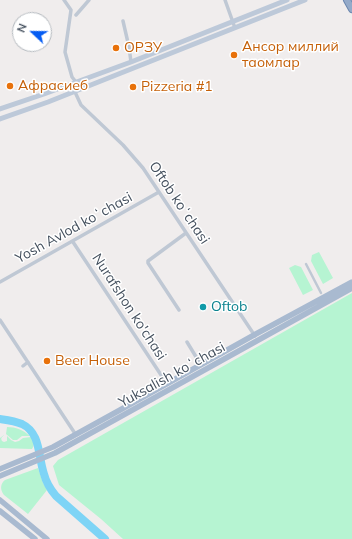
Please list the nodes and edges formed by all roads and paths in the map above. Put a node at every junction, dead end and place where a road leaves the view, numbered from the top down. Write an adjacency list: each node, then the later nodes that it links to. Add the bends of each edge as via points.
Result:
1 (64, 0): 13 (street, via 71,10 65,52)
2 (89, 0): 8 (street)
3 (225, 0): 10 (street)
4 (305, 0): 11 (main road)
5 (347, 0): 7 (highway)
6 (285, 1): 10 (main road)
7 (352, 9)
8 (76, 15)
9 (123, 21): 12 (street)
10 (232, 21): 11 (street); 12 (main road)
11 (235, 28): 14 (main road)
12 (131, 62): 13 (main road)
13 (76, 82): 15 (main road)
14 (75, 92): 16 (main road); 17 (street, Oftob koʻchasi, via 81,105 123,145)
15 (0, 109)
16 (0, 120)
17 (159, 192): 18 (street, Oftob koʻchasi); 19 (street, Yosh Avlod koʻchasi)
18 (186, 233): 25 (street, via 148,261); 27 (street, Oftob koʻchasi)
19 (73, 242): 21 (street, Yosh Avlod koʻchasi); 33 (street, Nurafshon ko'chasi)
20 (306, 264): 24 (street)
21 (0, 282)
22 (352, 282): 27 (main road, Yuksalish koʻchasi)
23 (352, 288): 28 (main road, Yuksalish koʻchasi)
24 (321, 293)
25 (179, 310)
26 (0, 320): 30 (street)
27 (254, 335): 28 (street, Oftob koʻchasi); 31 (main road, Yuksalish koʻchasi)
28 (257, 341): 35 (main road, Yuksalish koʻchasi)
29 (187, 342): 31 (street)
30 (28, 362): 32 (street); 34 (street)
31 (201, 365): 33 (main road, Yuksalish koʻchasi)
32 (23, 366)
33 (167, 384): 34 (main road, Yuksalish koʻchasi)
34 (76, 435): 35 (main road, Yuksalish koʻchasi)
35 (54, 450): 36 (main road, Yuksalish koʻchasi); 37 (main road, Yuksalish koʻchasi, via 36,462)
36 (0, 469)
37 (0, 476)
38 (0, 500): 41 (main road)
39 (0, 511): 40 (main road)
40 (35, 539)
41 (46, 539)

